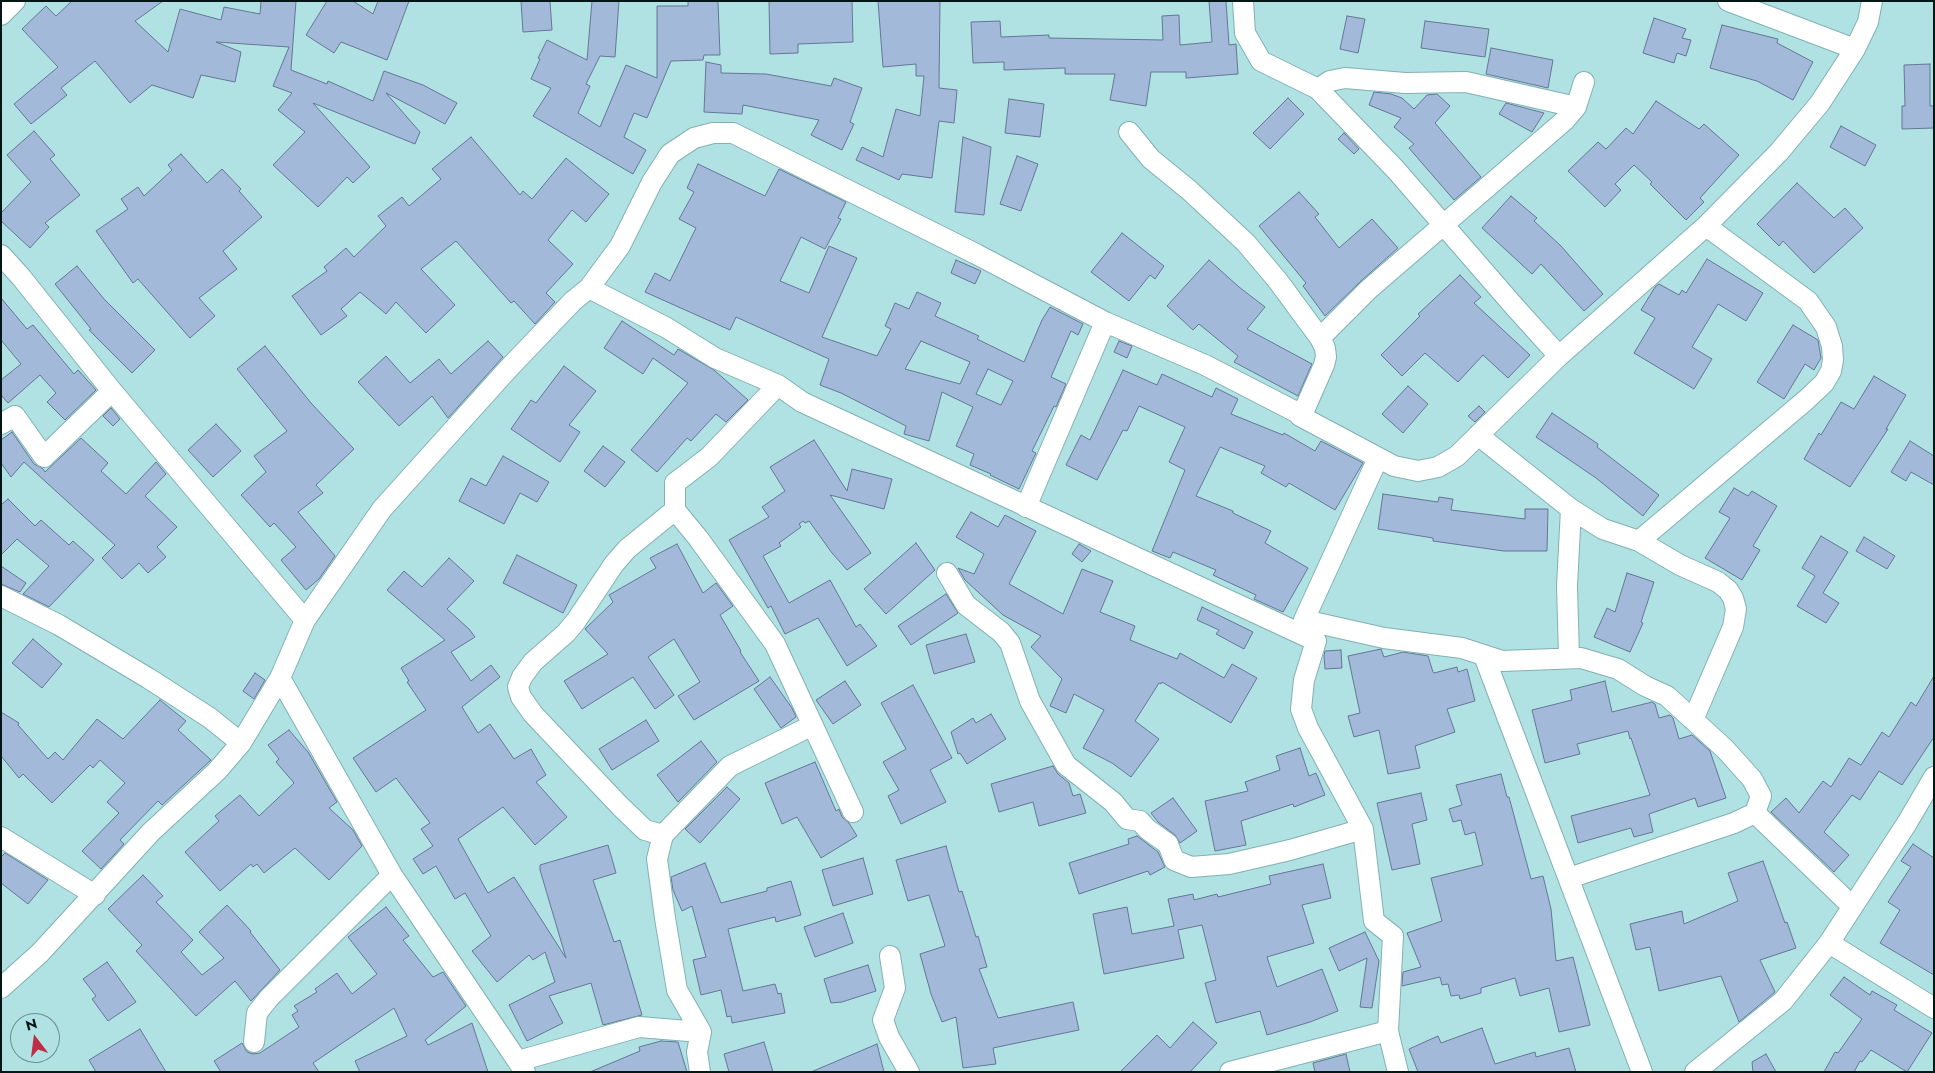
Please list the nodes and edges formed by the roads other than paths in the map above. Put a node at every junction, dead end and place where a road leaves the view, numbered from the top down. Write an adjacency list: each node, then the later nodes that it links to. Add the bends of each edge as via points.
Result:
1 (15, 1): 5 (street)
2 (1243, 1): 8 (street, via 1245,34 1261,61)
3 (1728, 1): 6 (street)
4 (1872, 1): 6 (street, via 1868,22)
5 (1, 15)
6 (1855, 48): 12 (street, via 1820,103 1779,152)
7 (1584, 82): 9 (street)
8 (1318, 89): 9 (street, via 1330,81 1345,78 1405,83 1466,82); 11 (street)
9 (1576, 107): 11 (street)
10 (1129, 132): 16 (street, via 1151,159 1246,243)
11 (1445, 225): 16 (street, via 1369,289); 17 (street)
12 (1706, 226): 17 (street); 27 (street, via 1808,301 1826,327 1832,346 1831,371 1824,383 1806,400)
13 (1, 255): 19 (street)
14 (589, 288): 15 (street, via 620,246 670,154 694,138 713,133 733,133); 18 (street, via 715,358); 30 (street, via 508,369 382,509)
15 (1105, 322): 20 (street, via 1205,365); 24 (street)
16 (1320, 338): 20 (street, via 1326,357)
17 (1559, 356): 22 (street)
18 (778, 385): 24 (street, via 802,402); 26 (street, via 709,458 675,483)
19 (112, 390): 21 (street, via 44,457 14,416); 30 (street)
20 (1302, 414): 23 (street, via 1300,416)
21 (1, 424)
22 (1478, 435): 23 (street, via 1456,456 1438,467 1418,471 1394,466); 25 (street)
23 (1378, 458): 31 (street)
24 (1026, 507): 32 (street)
25 (1571, 509): 27 (street, via 1603,529); 34 (street, via 1567,586)
26 (675, 510): 37 (street, via 775,644); 43 (street, via 614,564 576,621 533,662 518,687 533,714 620,806 645,830)
27 (1639, 541): 36 (street, via 1718,582 1734,598 1733,627)
28 (947, 573): 42 (street, via 966,605 1010,643 1030,701 1066,765 1113,802 1127,819 1140,821 1168,844 1174,860 1192,867 1229,864)
29 (1, 596): 38 (street, via 59,625 148,678)
30 (305, 620): 35 (street)
31 (1304, 620): 32 (street); 33 (street, via 1384,638 1462,648)
32 (1316, 641): 42 (street, via 1304,680 1301,709 1308,728)
33 (1484, 656): 34 (street, via 1502,661); 46 (street)
34 (1569, 657): 36 (street, via 1618,669 1667,696)
35 (280, 678): 38 (street); 45 (street)
36 (1693, 720): 41 (street, via 1752,779 1760,796)
37 (811, 726): 40 (street); 43 (street, via 730,766)
38 (241, 742): 47 (street, via 217,771 151,832)
39 (1934, 777): 48 (street)
40 (853, 812)
41 (1755, 813): 46 (street, via 1734,823); 48 (street)
42 (1363, 829): 53 (street, via 1374,921 1392,936)
43 (663, 836): 54 (street, via 657,859 677,990)
44 (1, 837): 47 (street)
45 (392, 875): 55 (street, via 269,998 257,1013); 56 (street)
46 (1568, 878): 61 (street)
47 (94, 895): 51 (street, via 40,953)
48 (1852, 906): 49 (street)
49 (1829, 943): 52 (street); 62 (street, via 1783,1001)
50 (890, 956): 58 (street, via 895,988 883,1020)
51 (1, 988)
52 (1934, 1008)
53 (1388, 1031): 59 (street); 60 (street)
54 (701, 1032): 56 (street, via 639,1027); 57 (street, via 697,1052)
55 (254, 1042)
56 (522, 1066)
57 (700, 1072)
58 (908, 1072)
59 (1230, 1072)
60 (1398, 1072)
61 (1642, 1072)
62 (1695, 1072)

